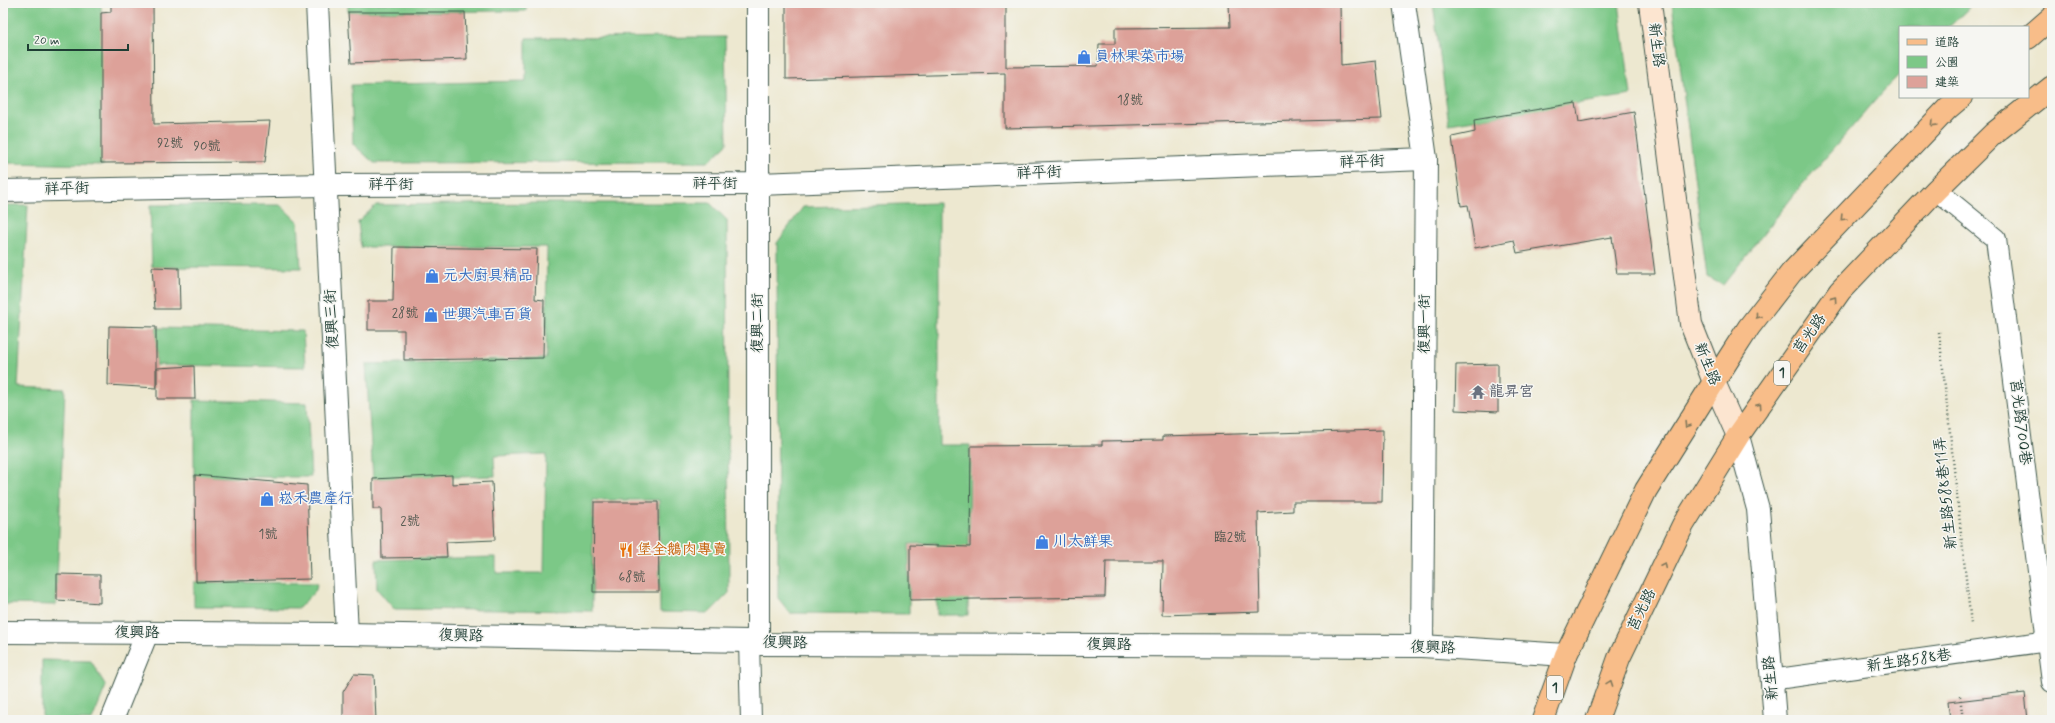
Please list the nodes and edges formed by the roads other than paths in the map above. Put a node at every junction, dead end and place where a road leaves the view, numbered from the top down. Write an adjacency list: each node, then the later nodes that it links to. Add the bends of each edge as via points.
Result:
1 (317, 3): 11 (street, 復興三街)
2 (758, 3): 10 (street, 復興二街)
3 (1404, 3): 9 (street, 復興一街)
4 (1650, 3): 14 (street, 新生路, via 1691,324)
5 (2052, 17): 6 (main road)
6 (2029, 37)
7 (2052, 87): 13 (main road, 莒光路 / 1, via 1993,134)
8 (1960, 98): 14 (main road, 1, one-way to 14, via 1791,273 1749,327)
9 (1426, 159): 10 (street, 祥平街); 21 (street, 復興一街)
10 (759, 184): 11 (street, 祥平街); 20 (street, 復興二街)
11 (325, 185): 12 (street, 祥平街); 18 (street, 復興三街)
12 (3, 190)
13 (1936, 190): 15 (main road, 莒光路 / 1, one-way to 13, via 1840,291); 19 (lane, 莒光路700巷, via 1996,240)
14 (1714, 382): 15 (street, 新生路); 22 (main road, 1, one-way to 22, via 1646,490)
15 (1738, 436): 24 (street, 新生路, via 1758,509); 29 (main road, 莒光路 / 1, one-way to 15, via 1619,658 1683,525)
16 (3, 632): 17 (street, 復興路)
17 (147, 633): 18 (street, 復興路); 26 (street)
18 (347, 634): 20 (street, 復興路)
19 (2048, 641): 23 (lane, 莒光路700巷); 24 (lane, 新生路588巷)
20 (753, 642): 21 (street, 復興路); 27 (lane)
21 (1422, 646): 22 (street, 復興路)
22 (1566, 655): 28 (main road, 1)
23 (2051, 661): 25 (lane, 莒光路700巷)
24 (1771, 680): 30 (street, 新生路)
25 (2052, 682)
26 (112, 720)
27 (751, 720)
28 (1543, 720)
29 (1597, 720)
30 (1775, 720)

